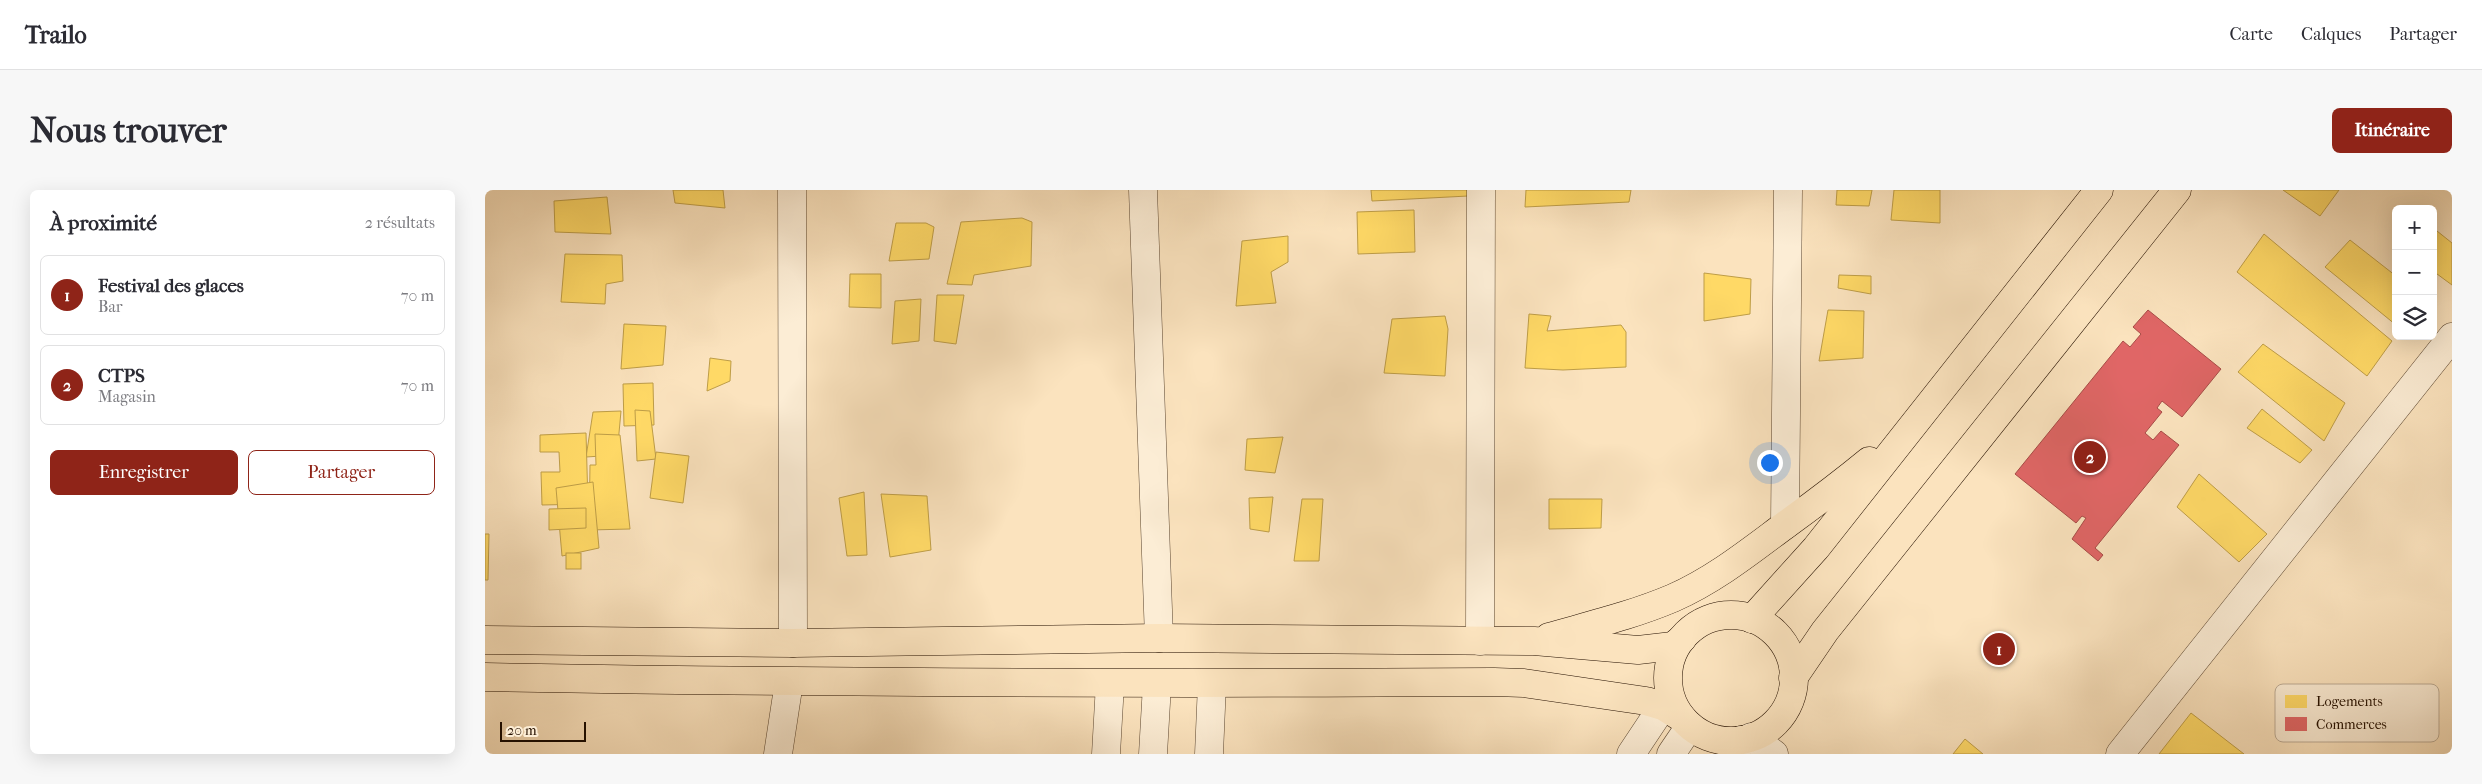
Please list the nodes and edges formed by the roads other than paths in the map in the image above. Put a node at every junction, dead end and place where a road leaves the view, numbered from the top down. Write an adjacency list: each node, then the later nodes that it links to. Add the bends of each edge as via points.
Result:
1 (793, 190): 16 (street)
2 (1143, 190): 11 (street)
3 (1481, 190): 14 (street)
4 (1788, 190): 9 (street)
5 (2177, 190): 18 (main road, via 1825,630)
6 (2093, 194): 8 (main road)
7 (2452, 337): 32 (street)
8 (1937, 393): 9 (main road, via 1886,446 1826,497); 10 (main road, via 1816,548)
9 (1785, 525): 15 (main road, via 1741,558 1674,597 1633,613)
10 (1752, 619): 12 (main road, via 1733,615 1714,618 1696,626); 18 (main road, via 1770,629 1784,644 1792,663)
11 (1159, 638): 14 (main road); 16 (main road)
12 (1682, 639): 15 (main road, via 1673,646 1638,650); 23 (main road, via 1670,663 1668,681)
13 (485, 640): 16 (main road)
14 (1480, 641): 15 (main road)
15 (1534, 641)
16 (793, 643)
17 (485, 677): 19 (main road)
18 (1793, 678): 24 (main road, via 1792,694 1782,714 1765,730)
19 (789, 682): 20 (main road); 25 (street)
20 (1110, 684): 22 (main road); 26 (street)
21 (1212, 684): 22 (main road); 23 (main road, via 1514,683); 28 (street)
22 (1157, 685): 27 (street)
23 (1678, 717): 24 (main road, via 1705,735); 29 (street); 30 (street)
24 (1733, 745): 31 (street)
25 (778, 754)
26 (1107, 754)
27 (1153, 754)
28 (1209, 754)
29 (1631, 754)
30 (1671, 754)
31 (1774, 754)
32 (2120, 754)

